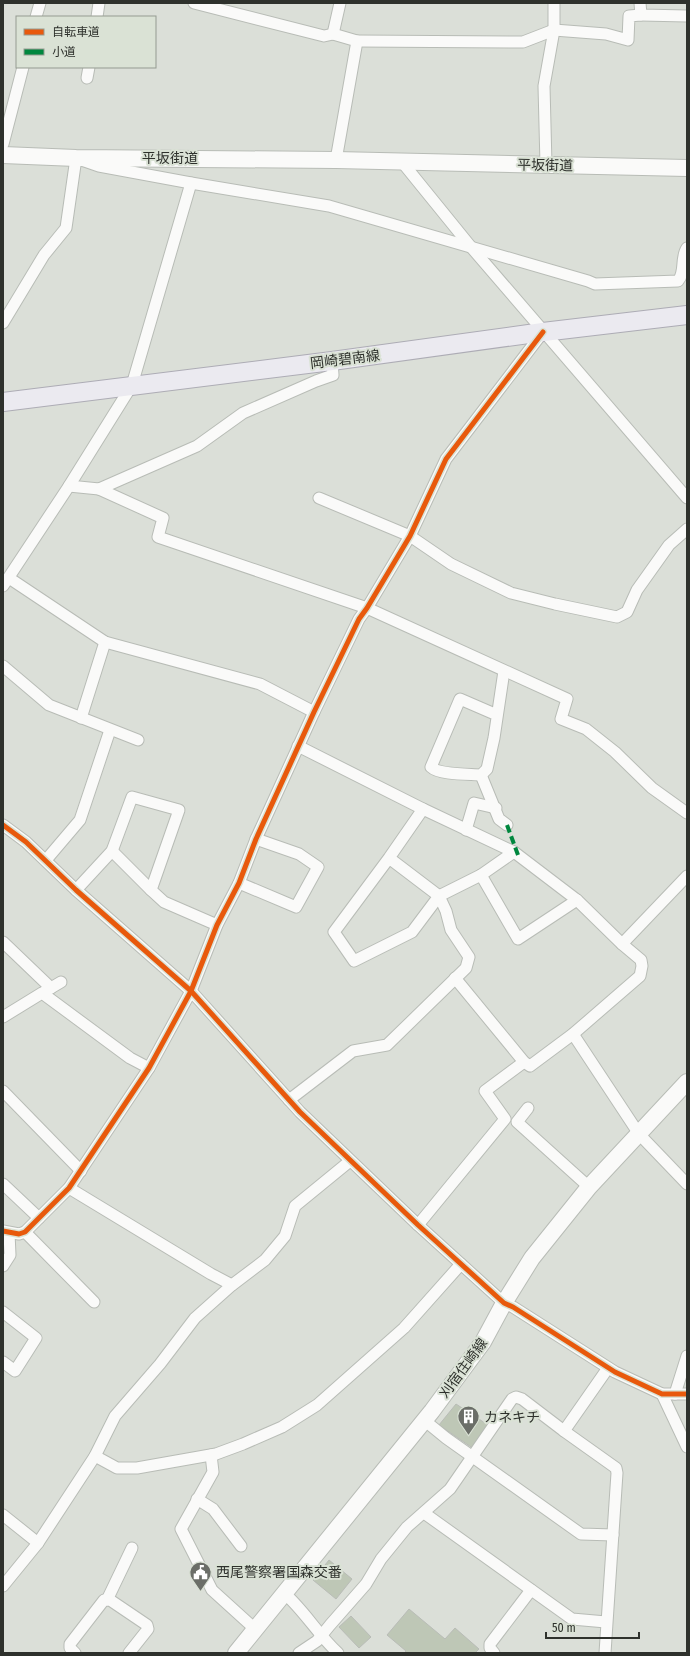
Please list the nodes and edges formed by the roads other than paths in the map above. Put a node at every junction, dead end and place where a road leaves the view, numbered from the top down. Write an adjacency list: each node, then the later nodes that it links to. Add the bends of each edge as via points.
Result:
1 (40, 3): 8 (street)
2 (99, 3): 9 (street)
3 (194, 3): 12 (street, via 324,36)
4 (340, 3): 12 (street)
5 (554, 3): 11 (street)
6 (640, 3): 7 (street)
7 (641, 15): 10 (street); 11 (street, via 629,16 628,40 606,34)
8 (36, 16)
9 (96, 16)
10 (687, 16)
11 (554, 30): 13 (street, via 523,42); 20 (street, via 544,86)
12 (333, 34): 13 (street)
13 (357, 41): 18 (street)
14 (23, 68): 15 (street)
15 (3, 144)
16 (3, 155): 17 (main road, 平坂街道)
17 (76, 158): 18 (main road, 平坂街道); 22 (street, via 99,166); 26 (street, via 66,228 44,255)
18 (336, 160): 19 (main road, 平坂街道)
19 (402, 162): 20 (main road, 平坂街道); 23 (street)
20 (546, 165): 21 (main road, 平坂街道)
21 (687, 168)
22 (191, 183): 23 (street, via 329,206); 29 (street)
23 (471, 247): 24 (street, via 594,284 678,281 682,274); 27 (street)
24 (687, 248)
25 (687, 315): 27 (main road, 岡崎碧南線)
26 (3, 323)
27 (543, 332): 28 (main road, 岡崎碧南線); 34 (street); 36 (street, via 446,459)
28 (332, 361): 29 (main road, 岡崎碧南線); 32 (street, via 333,375 243,413 197,446)
29 (132, 386): 30 (main road, 岡崎碧南線); 31 (street)
30 (3, 402)
31 (69, 486): 32 (street); 37 (street)
32 (99, 489): 38 (street, via 164,518 158,537)
33 (319, 498): 36 (street)
34 (687, 498)
35 (687, 529): 36 (street, via 669,546 637,590 627,612 617,617 511,593 451,564)
36 (410, 536): 38 (street)
37 (6, 582): 39 (street)
38 (367, 608): 41 (street); 42 (street, via 359,619)
39 (106, 642): 42 (street, via 260,684); 44 (street)
40 (3, 666): 44 (street, via 49,705)
41 (504, 671): 43 (street); 51 (street, via 566,699 561,719 586,729 615,752 652,788)
42 (314, 712): 47 (street)
43 (497, 715): 48 (street, via 487,769); 48 (street, via 460,699 431,767 434,770)
44 (81, 718): 45 (street)
45 (110, 730): 46 (street); 59 (street, via 80,820)
46 (138, 740)
47 (298, 746): 50 (street); 55 (street)
48 (481, 776): 49 (street)
49 (496, 808): 53 (street, via 499,818); 54 (street, via 474,803)
50 (423, 809): 54 (street); 58 (street)
51 (687, 813)
52 (3, 825): 59 (street)
53 (507, 825)
54 (466, 830): 57 (street)
55 (256, 839): 62 (street); 62 (street, via 299,854 318,867 296,906)
56 (112, 851): 63 (street); 64 (street); 64 (street, via 132,797 179,810)
57 (514, 852): 60 (street); 66 (street)
58 (389, 858): 65 (street); 65 (street, via 334,932 354,961 412,932)
59 (46, 860): 63 (street)
60 (481, 875): 65 (street); 66 (street, via 518,939)
61 (687, 876): 69 (street)
62 (239, 883): 67 (street)
63 (76, 890): 73 (street)
64 (151, 890): 67 (street, via 164,902)
65 (438, 896): 70 (street, via 451,930 469,957 466,968)
66 (577, 900): 69 (street)
67 (217, 925): 73 (street)
68 (3, 942): 72 (street)
69 (622, 944): 75 (street, via 641,960 640,976)
70 (455, 978): 76 (street); 80 (street, via 387,1045 352,1051)
71 (61, 982): 72 (street)
72 (46, 991): 74 (street); 77 (street, via 130,1058)
73 (191, 991): 77 (street); 80 (street)
74 (3, 1017)
75 (573, 1034): 76 (street, via 530,1066); 82 (street)
76 (524, 1062): 90 (street, via 485,1091 505,1119)
77 (149, 1068): 84 (street)
78 (687, 1082): 82 (main road, 刈宿住崎線)
79 (3, 1092): 84 (street)
80 (289, 1100): 83 (street)
81 (528, 1108): 87 (street, via 517,1122)
82 (639, 1134): 86 (street); 87 (main road, 刈宿住崎線)
83 (350, 1160): 90 (street); 95 (street, via 295,1206 285,1236 265,1260)
84 (81, 1171): 88 (street)
85 (3, 1184): 89 (street)
86 (687, 1184)
87 (589, 1187): 97 (main road, 刈宿住崎線, via 532,1258)
88 (69, 1188): 89 (street); 95 (street, via 211,1274)
89 (39, 1218): 92 (street)
90 (418, 1224): 93 (street)
91 (6, 1232): 92 (street); 94 (street, via 10,1255)
92 (25, 1232): 96 (street)
93 (461, 1264): 97 (street); 108 (street, via 404,1328 316,1405 282,1427)
94 (3, 1266)
95 (232, 1284): 109 (street, via 195,1318 160,1364 114,1416)
96 (94, 1302)
97 (504, 1303): 101 (street); 105 (main road, 刈宿住崎線, via 483,1342)
98 (3, 1312): 100 (street, via 36,1338 15,1371)
99 (687, 1356): 103 (street)
100 (3, 1362)
101 (608, 1368): 102 (street); 106 (street)
102 (662, 1394): 103 (street); 107 (street)
103 (675, 1394): 104 (street)
104 (687, 1394)
105 (424, 1420): 110 (street); 120 (main road, 刈宿住崎線)
106 (564, 1431): 110 (street, via 516,1397 512,1399); 114 (street, via 616,1468)
107 (687, 1448)
108 (211, 1455): 109 (street, via 137,1468 117,1468); 111 (street, via 213,1472)
109 (94, 1456): 115 (street)
110 (473, 1456): 112 (street, via 450,1490); 114 (street, via 581,1534)
111 (197, 1499): 116 (street, via 214,1508); 123 (street, via 181,1529 212,1590)
112 (424, 1513): 119 (street); 124 (street, via 407,1527 366,1584)
113 (3, 1515): 115 (street)
114 (614, 1535): 122 (street)
115 (38, 1543): 118 (street)
116 (241, 1546)
117 (132, 1548): 121 (street)
118 (3, 1586)
119 (531, 1590): 122 (street, via 572,1619); 130 (street, via 490,1644)
120 (284, 1593): 123 (main road, 刈宿住崎線); 124 (street)
121 (107, 1600): 125 (street, via 104,1600 70,1644); 126 (street, via 147,1625 148,1629)
122 (606, 1622): 131 (street)
123 (255, 1629): 127 (main road, 刈宿住崎線)
124 (321, 1636): 128 (street); 129 (street)
125 (75, 1653)
126 (129, 1653)
127 (236, 1653)
128 (300, 1653)
129 (338, 1653)
130 (494, 1653)
131 (605, 1653)

